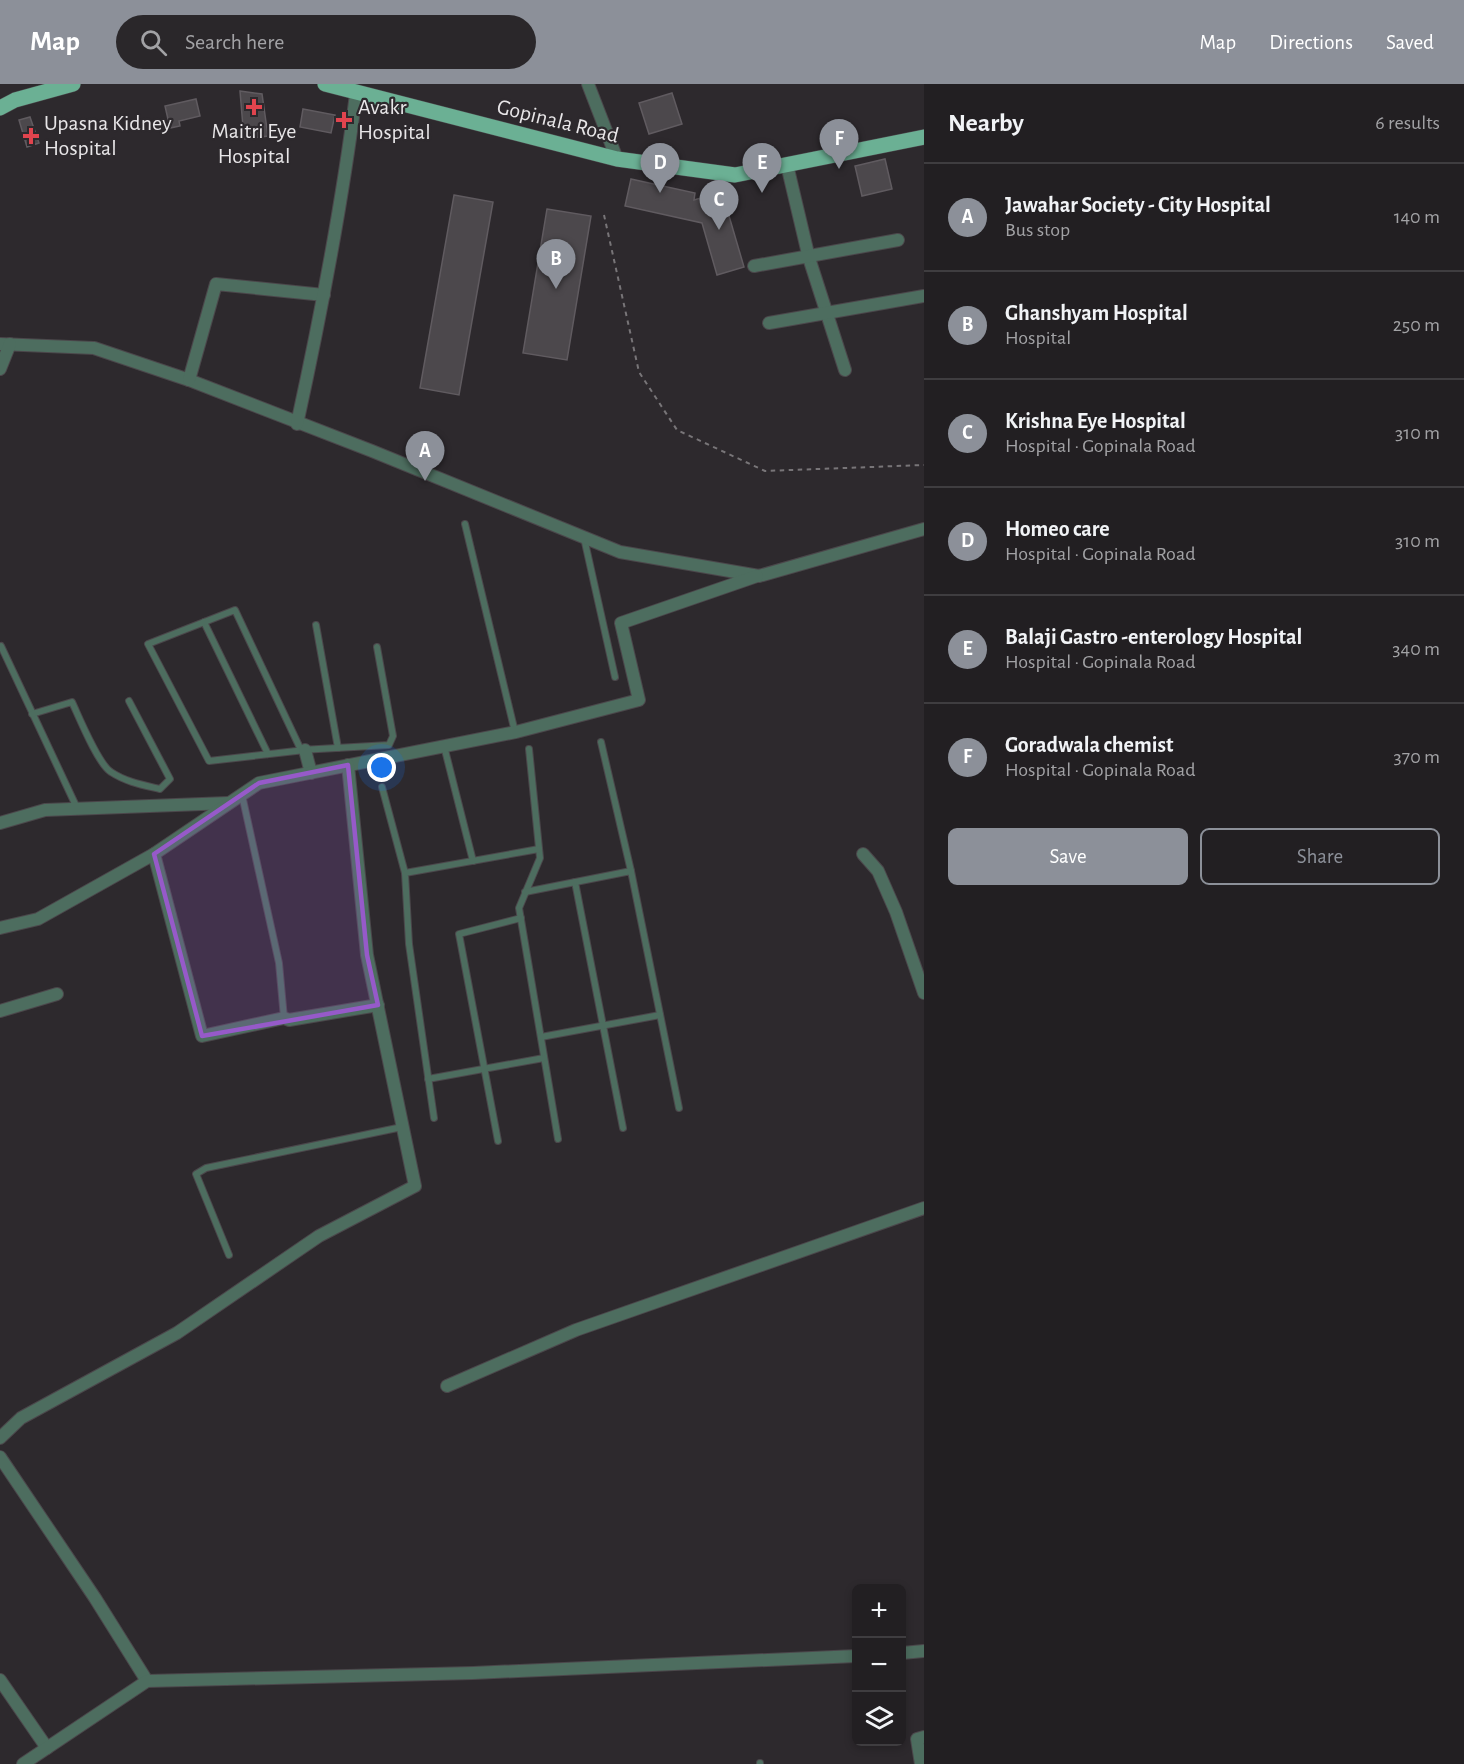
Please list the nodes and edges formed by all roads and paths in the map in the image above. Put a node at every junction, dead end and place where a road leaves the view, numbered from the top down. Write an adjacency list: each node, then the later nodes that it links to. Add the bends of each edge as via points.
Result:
1 (73, 84): 5 (main road)
2 (325, 84): 4 (main road, Gopinala Road)
3 (588, 84): 7 (street)
4 (356, 94): 7 (main road, Gopinala Road); 13 (street)
5 (0, 108)
6 (924, 137): 8 (main road, Gopinala Road)
7 (617, 159): 8 (main road, Gopinala Road, via 735,175)
8 (787, 165): 11 (street)
9 (604, 215): 22 (path, via 639,372 678,430 765,471)
10 (898, 240): 11 (street)
11 (810, 258): 12 (street); 15 (street)
12 (754, 267)
13 (324, 295): 20 (street, via 216,284); 21 (street)
14 (924, 296): 15 (street)
15 (827, 312): 16 (street); 19 (street)
16 (769, 323)
17 (5, 344): 18 (street); 20 (street, via 94,348)
18 (0, 369)
19 (844, 370)
20 (189, 380): 21 (street)
21 (297, 424): 25 (street)
22 (924, 465)
23 (465, 524): 34 (lane)
24 (924, 529): 26 (street)
25 (584, 538): 26 (street, via 620,552); 31 (lane)
26 (759, 576): 34 (street, via 621,623 639,700)
27 (204, 622): 39 (lane, via 235,610 301,750); 40 (lane); 40 (lane, via 148,644 209,761)
28 (316, 625): 37 (lane)
29 (1, 646): 33 (lane)
30 (377, 647): 37 (lane, via 393,736 389,745)
31 (615, 677)
32 (129, 701): 33 (lane, via 170,779 160,789 108,771 72,702)
33 (32, 714): 46 (lane)
34 (516, 732): 36 (street)
35 (601, 742): 52 (lane)
36 (444, 746): 41 (street); 51 (lane)
37 (338, 748): 39 (lane)
38 (529, 749): 48 (lane)
39 (305, 750): 40 (lane); 42 (street)
40 (268, 754)
41 (348, 765): 42 (street); 60 (street, via 367,955)
42 (311, 772): 44 (street, via 259,783)
43 (382, 787): 53 (lane)
44 (242, 795): 45 (street); 63 (lane, via 279,963)
45 (229, 803): 46 (street); 49 (street)
46 (78, 809): 47 (street, via 45,810)
47 (0, 823)
48 (539, 849): 51 (lane); 55 (lane, via 540,858)
49 (154, 854): 57 (street, via 38,919); 63 (street, via 202,1036)
50 (862, 854): 58 (street, via 878,871)
51 (473, 861): 53 (lane)
52 (631, 871): 54 (lane); 62 (lane)
53 (405, 873): 68 (lane, via 409,944)
54 (575, 882): 55 (lane); 64 (lane)
55 (525, 892): 56 (lane)
56 (520, 918): 65 (lane); 67 (lane, via 459,934)
57 (0, 928)
58 (924, 993)
59 (57, 994): 61 (street)
60 (378, 1005): 63 (street); 71 (street)
61 (0, 1011)
62 (660, 1015): 64 (lane); 69 (lane)
63 (284, 1018)
64 (603, 1026): 65 (lane); 72 (lane)
65 (541, 1037): 66 (lane)
66 (544, 1058): 67 (lane); 73 (lane)
67 (484, 1069): 68 (lane); 74 (lane)
68 (428, 1079): 70 (lane)
69 (679, 1108)
70 (434, 1118)
71 (403, 1127): 76 (lane, via 206,1168 196,1174); 78 (street, via 415,1186 319,1236 177,1333 21,1418)
72 (623, 1128)
73 (558, 1139)
74 (498, 1141)
75 (924, 1208): 77 (street, via 576,1330)
76 (229, 1255)
77 (447, 1386)
78 (0, 1438)
79 (0, 1456): 84 (street)
80 (924, 1651): 81 (street)
81 (906, 1653)
82 (852, 1656): 84 (street, via 473,1673)
83 (0, 1680): 86 (street)
84 (147, 1681): 86 (street)
85 (924, 1737): 88 (street, via 917,1739)
86 (47, 1748): 87 (street)
87 (23, 1764)
88 (921, 1764)

